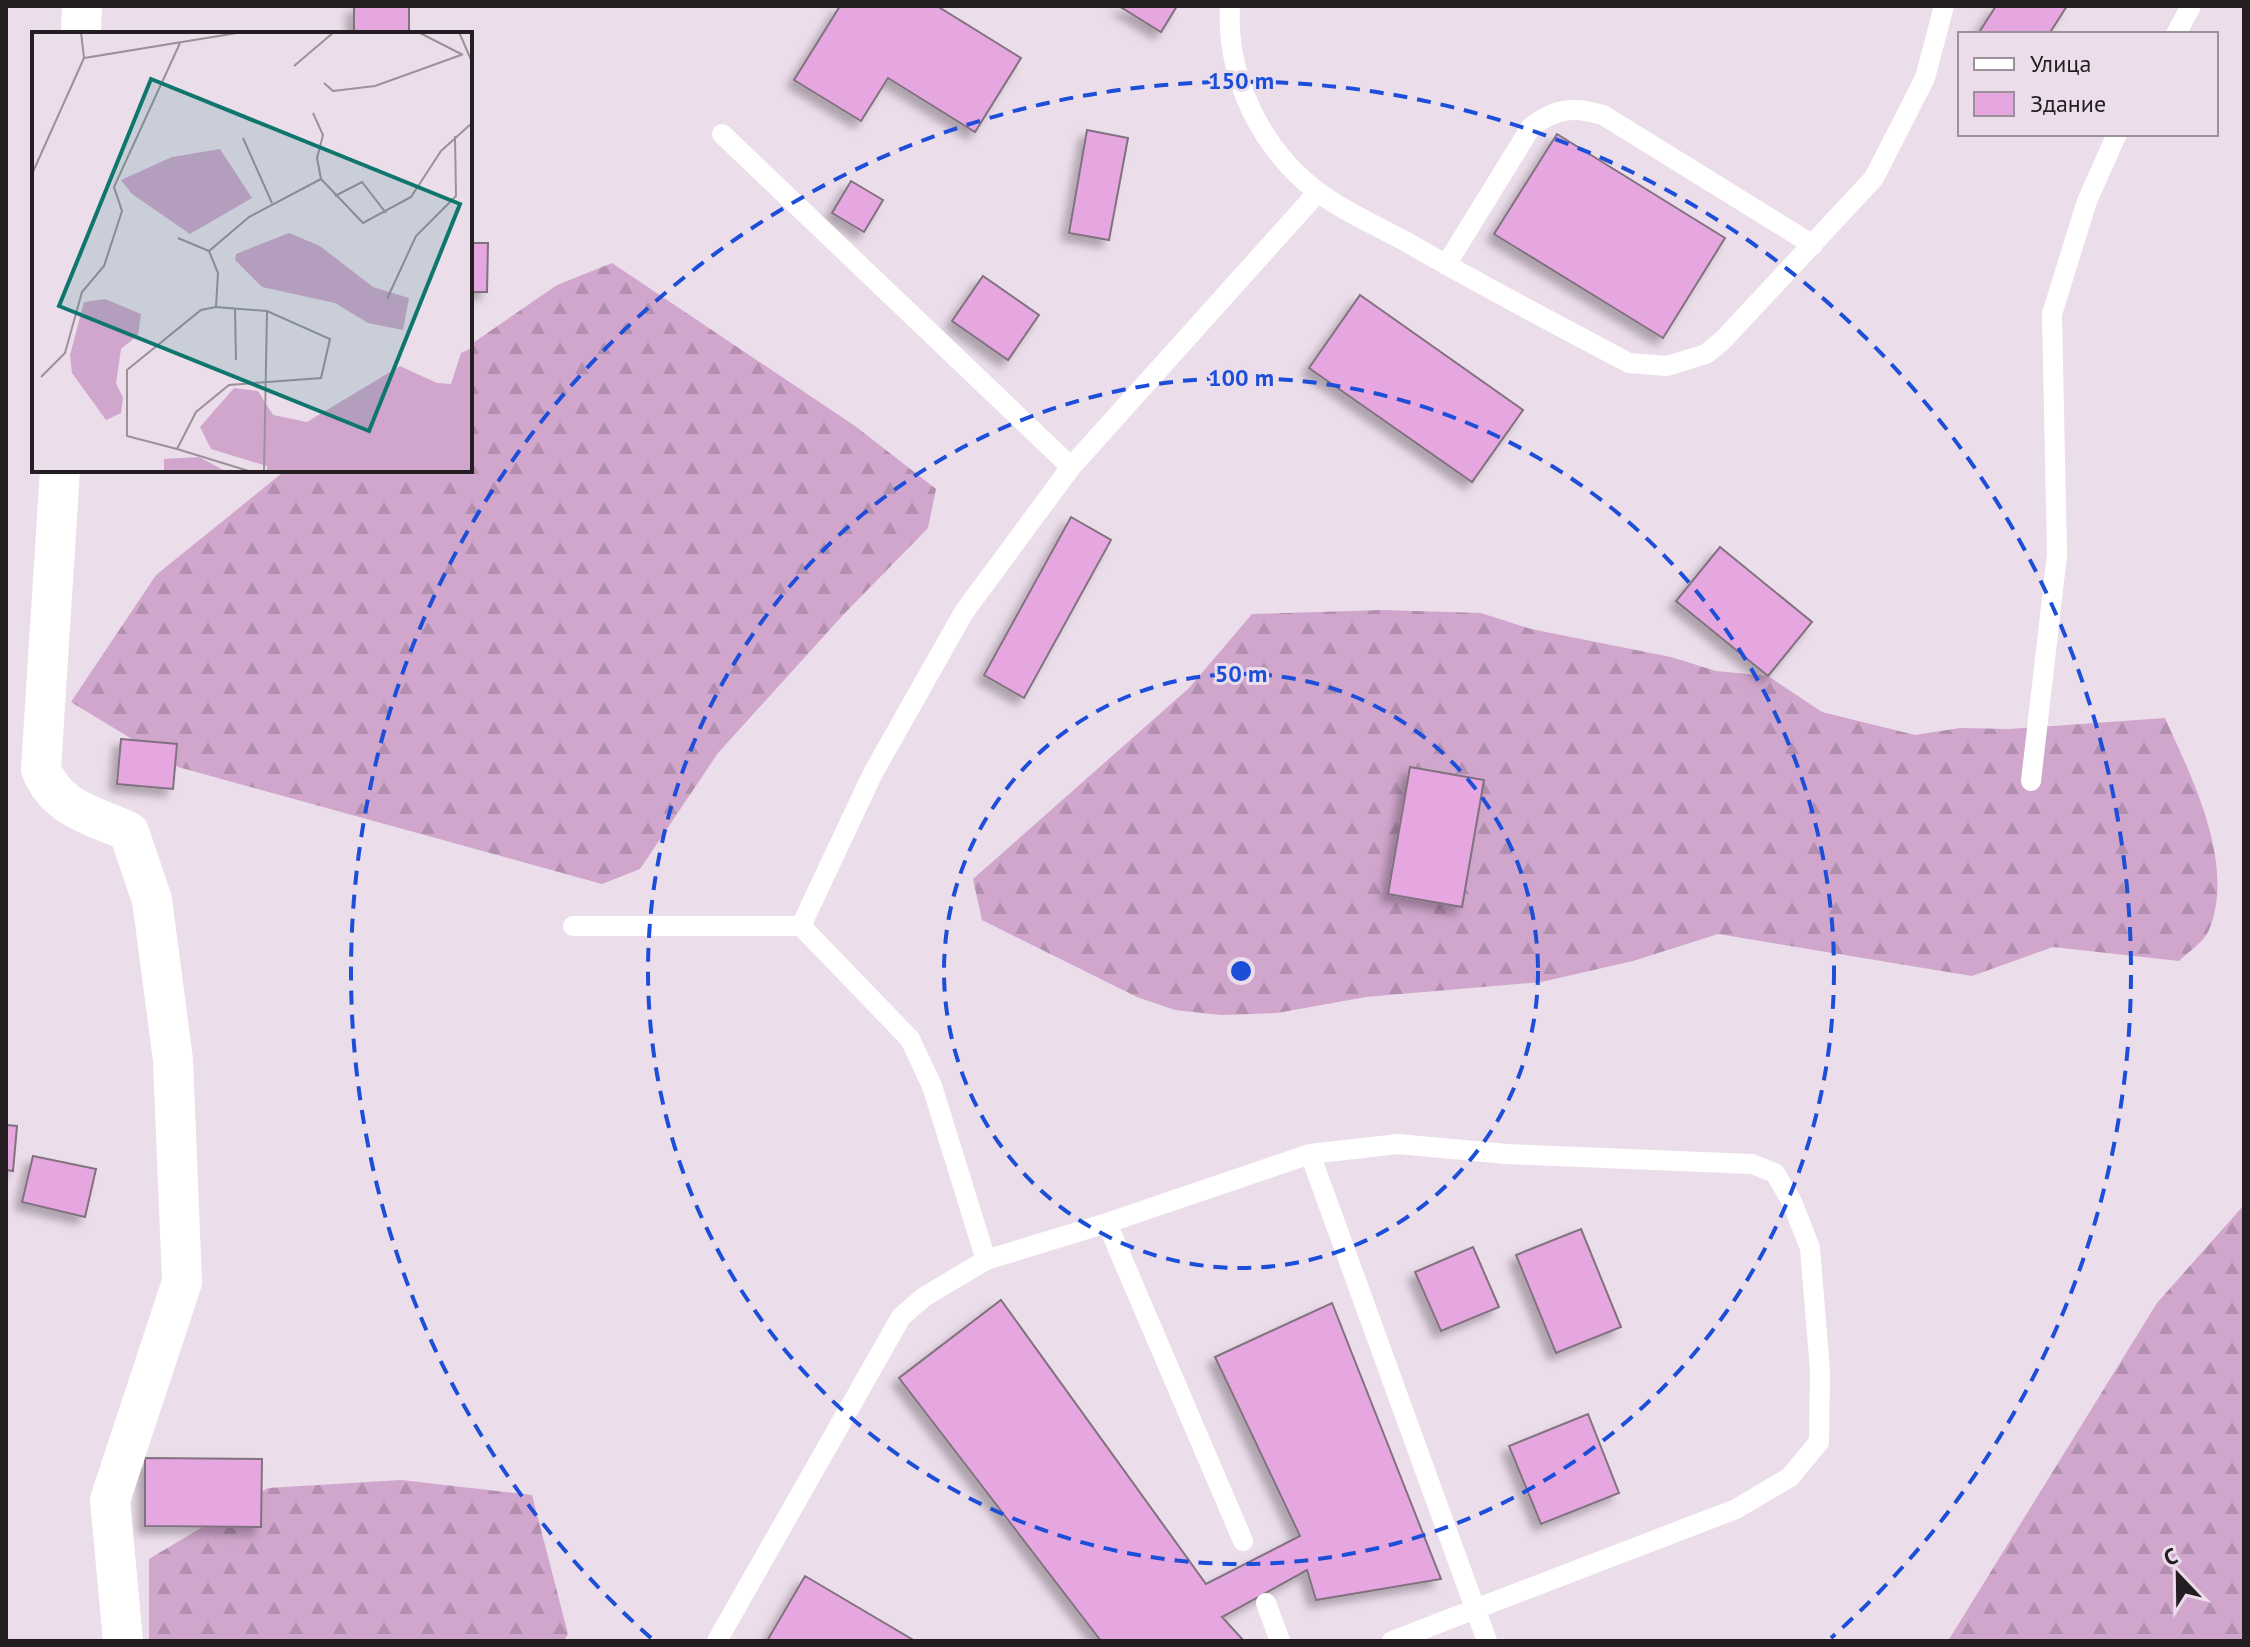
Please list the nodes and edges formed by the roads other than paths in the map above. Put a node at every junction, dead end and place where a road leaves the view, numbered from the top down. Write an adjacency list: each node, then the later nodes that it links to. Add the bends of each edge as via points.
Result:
1 (82, 6): 5 (street)
2 (1230, 6): 9 (lane, via 1235,72 1249,105 1274,147)
3 (1944, 6): 10 (lane, via 1925,78 1874,178)
4 (2191, 6): 6 (lane)
5 (81, 32)
6 (2177, 32)
7 (722, 134): 12 (lane)
8 (2116, 136): 14 (lane, via 2087,201 2052,314 2057,555)
9 (1318, 192): 11 (lane); 12 (lane)
10 (1813, 245): 11 (lane, via 1723,340 1706,354 1667,366 1629,363); 11 (lane, via 1603,115 1579,108 1547,115 1531,127)
11 (1446, 265)
12 (1071, 467): 16 (lane, via 964,612 873,773)
13 (60, 472): 23 (street, via 41,769 61,801 129,832 152,900 173,1060 182,1282 110,1500)
14 (2031, 781)
15 (573, 926): 16 (lane)
16 (801, 926): 19 (lane, via 910,1039 932,1086)
17 (1310, 1154): 18 (lane); 22 (lane); 22 (lane, via 1398,1144 1752,1164 1775,1173 1810,1248 1820,1370 1819,1442 1790,1477 1736,1509)
18 (1107, 1223): 19 (lane); 20 (lane)
19 (986, 1260): 24 (lane, via 901,1317)
20 (1243, 1541)
21 (1266, 1603): 25 (lane)
22 (1474, 1609): 26 (lane); 27 (lane)
23 (123, 1641)
24 (717, 1641)
25 (1280, 1641)
26 (1392, 1641)
27 (1487, 1641)

